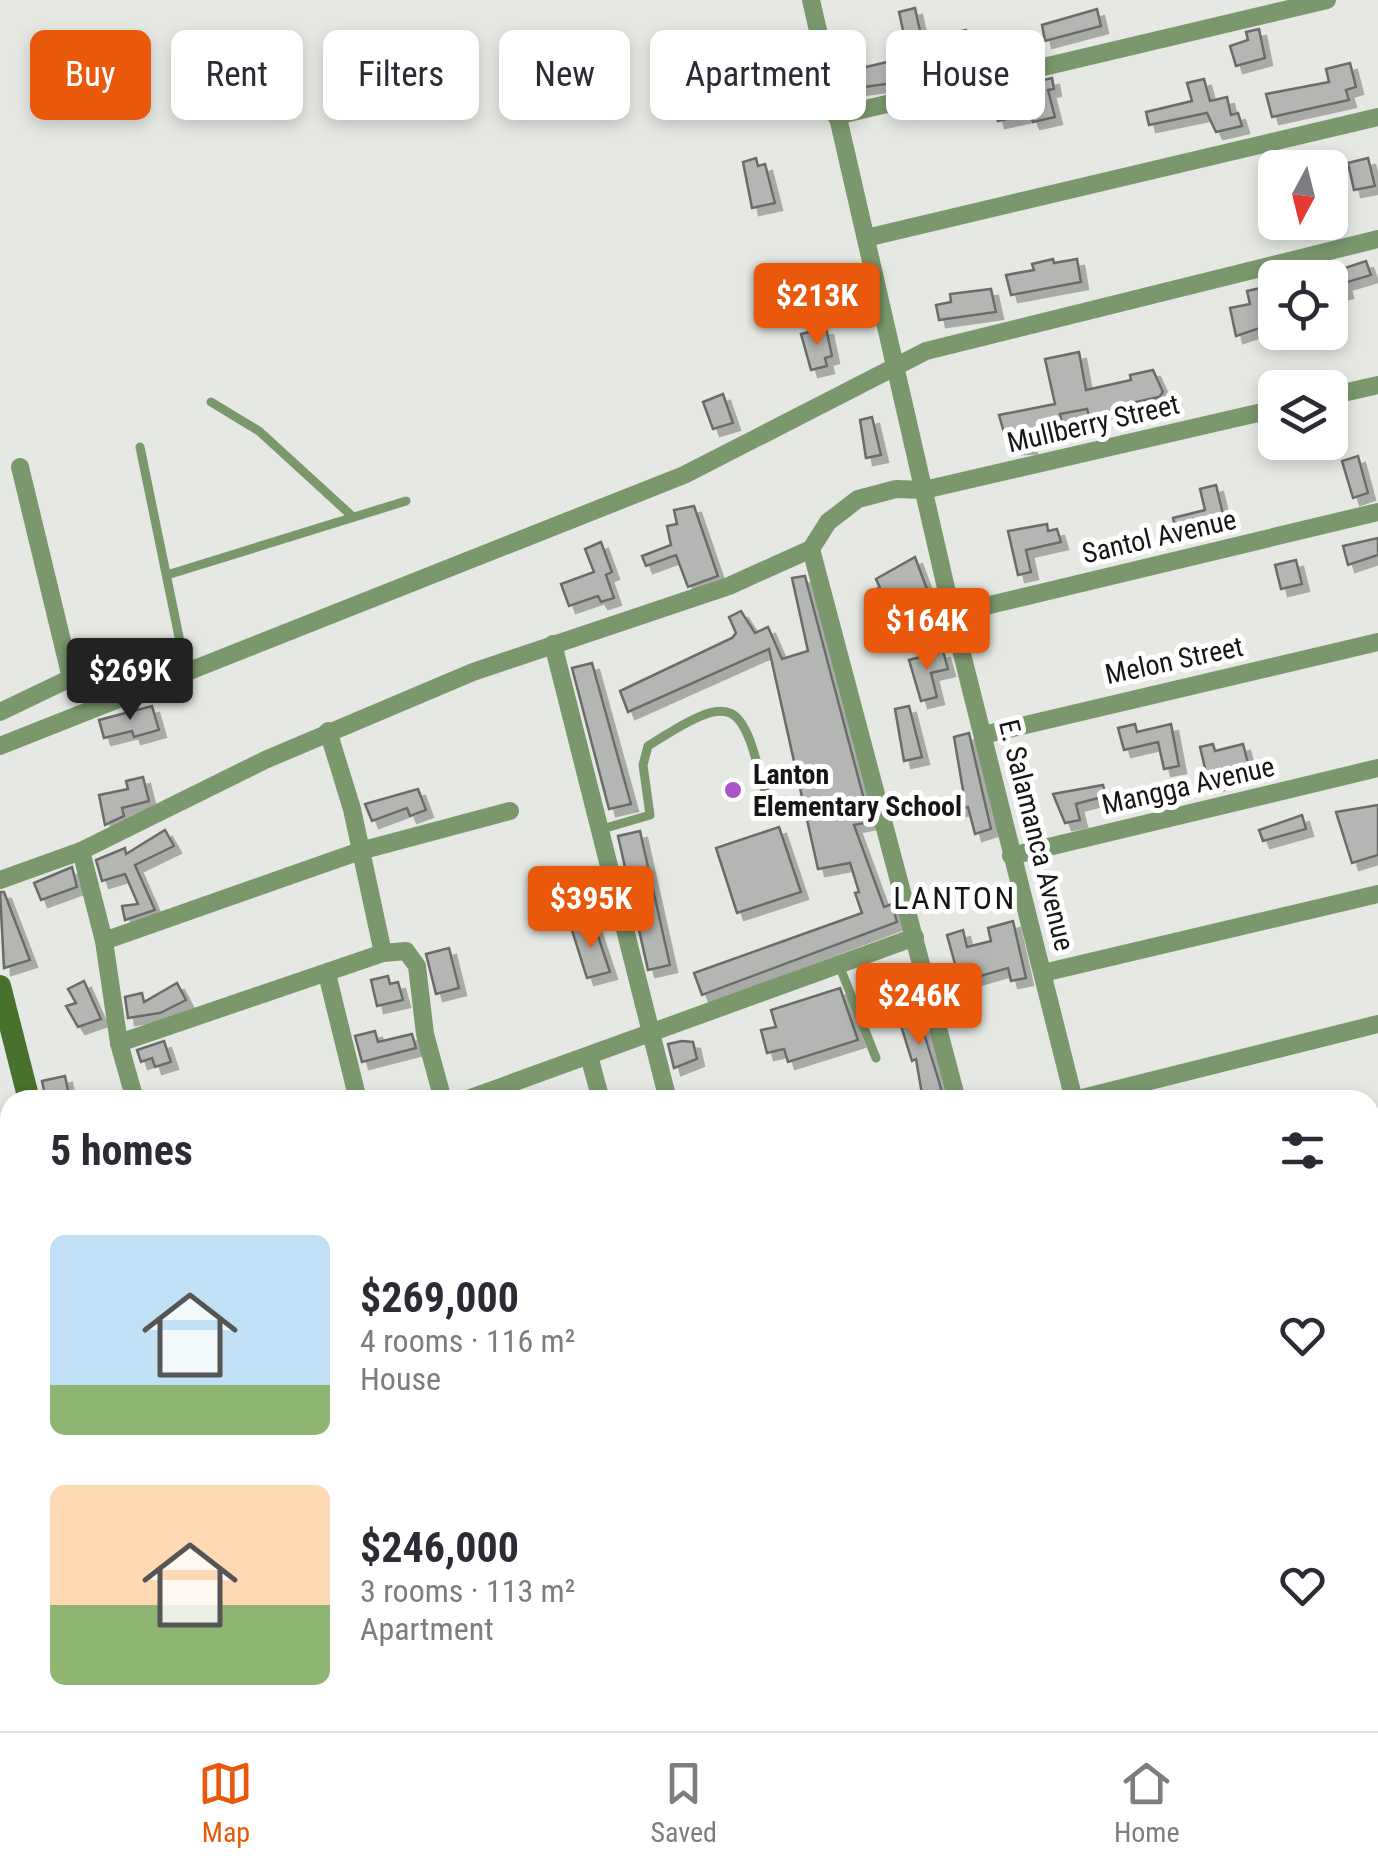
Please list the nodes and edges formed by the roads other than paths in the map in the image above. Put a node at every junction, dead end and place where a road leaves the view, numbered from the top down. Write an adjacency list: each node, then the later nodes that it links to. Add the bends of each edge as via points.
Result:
1 (810, 0): 3 (street, E. Salamanca Avenue)
2 (1327, 0): 4 (street)
3 (817, 30)
4 (866, 109)
5 (1378, 117): 7 (street)
6 (837, 120): 7 (street, E. Salamanca Avenue)
7 (866, 238): 9 (street, E. Salamanca Avenue)
8 (1378, 239): 9 (street, via 947,344)
9 (894, 365): 16 (street, E. Salamanca Avenue); 26 (street, via 684,476)
10 (1378, 385): 11 (street)
11 (1348, 392)
12 (211, 402): 19 (lane, via 260,431)
13 (1258, 413): 16 (street, Mullberry Street)
14 (140, 446): 21 (lane)
15 (20, 467): 27 (street)
16 (924, 490): 20 (street, Mullberry Street, via 858,499 828,522); 22 (street, E. Salamanca Avenue)
17 (406, 500): 19 (lane)
18 (1378, 512): 22 (street, Santol Avenue)
19 (353, 517): 21 (lane)
20 (812, 549): 24 (street, via 730,586); 41 (street)
21 (167, 576): 26 (lane)
22 (952, 614): 30 (street, E. Salamanca Avenue)
23 (1378, 642): 30 (street, Melon Street)
24 (553, 644): 29 (street); 35 (street)
25 (96, 666): 27 (street)
26 (187, 674): 31 (street)
27 (71, 678): 28 (street)
28 (0, 712)
29 (328, 732): 36 (street); 37 (street)
30 (984, 736): 38 (street, E. Salamanca Avenue)
31 (0, 746)
32 (1378, 768): 38 (street, Mangga Avenue)
33 (766, 796): 35 (lane, via 748,730 728,709 713,710 648,746 642,765 650,815)
34 (510, 811): 37 (street)
35 (599, 830): 49 (street)
36 (81, 851): 39 (street); 42 (street)
37 (360, 851): 42 (street); 43 (street)
38 (1011, 856): 45 (street, E. Salamanca Avenue)
39 (0, 880)
40 (1378, 894): 45 (street)
41 (915, 937): 44 (street); 60 (street)
42 (104, 942): 50 (street)
43 (383, 953): 46 (street); 56 (street, via 401,949 414,958 424,1034)
44 (839, 964): 49 (street); 52 (lane)
45 (1043, 973): 61 (street, E. Salamanca Avenue)
46 (327, 974): 50 (street); 55 (street)
47 (0, 986): 53 (street)
48 (1378, 1024): 62 (street)
49 (650, 1034): 51 (street); 59 (street)
50 (119, 1043): 54 (street)
51 (589, 1056): 57 (street); 58 (street)
52 (876, 1058)
53 (26, 1090)
54 (132, 1090)
55 (356, 1090)
56 (441, 1090)
57 (504, 1090)
58 (598, 1090)
59 (665, 1090)
60 (953, 1090)
61 (1072, 1090)
62 (1114, 1090)

